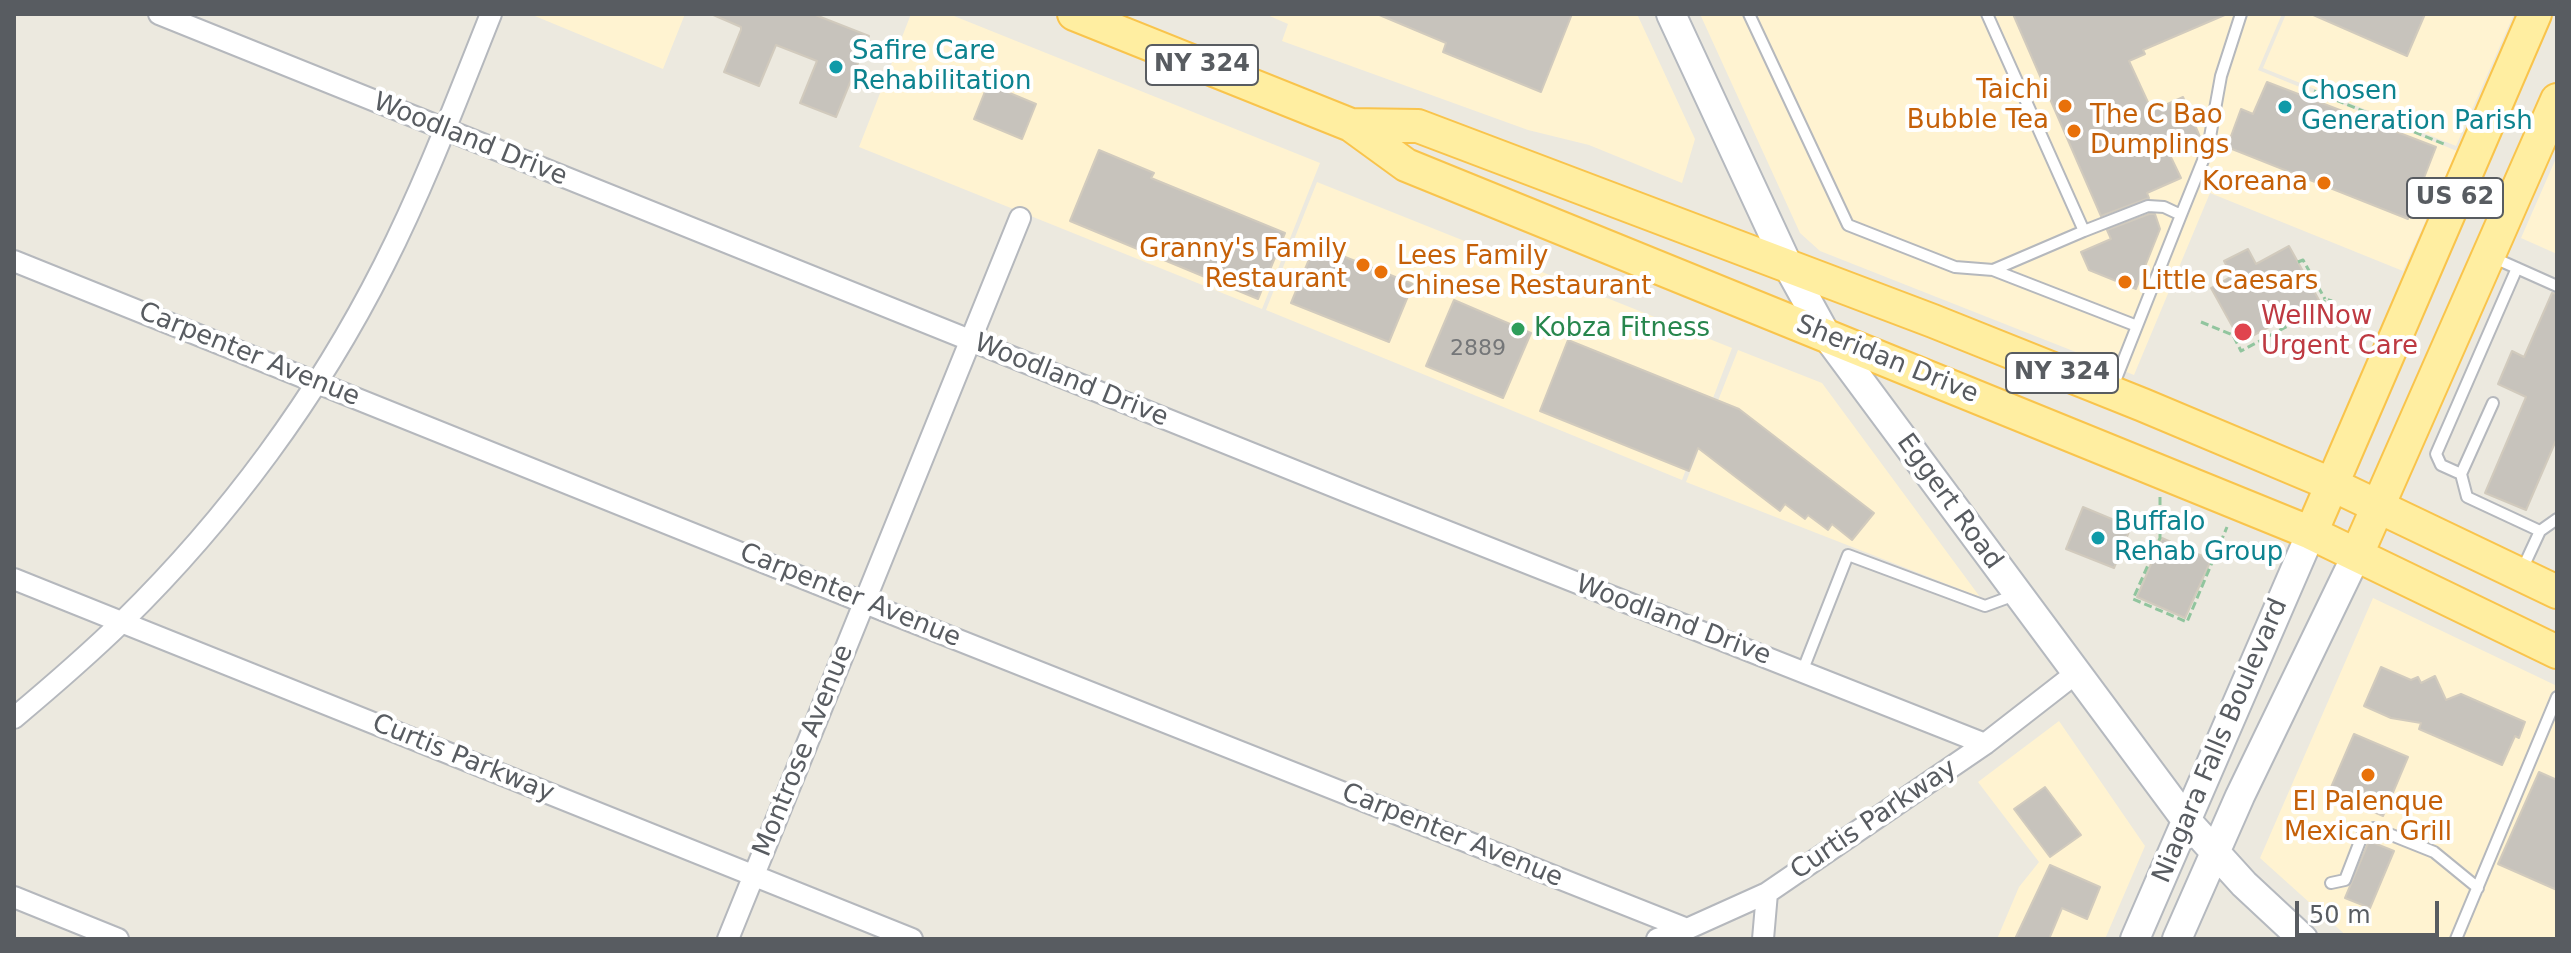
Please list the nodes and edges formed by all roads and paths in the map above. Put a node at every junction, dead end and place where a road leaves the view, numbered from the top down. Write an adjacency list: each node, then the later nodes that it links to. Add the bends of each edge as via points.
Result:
1 (159, 14): 12 (street, Woodland Drive)
2 (491, 14): 12 (street)
3 (1074, 14): 11 (main road, Sheridan Drive / NY 324)
4 (1671, 14): 20 (main road, Eggert Road)
5 (1749, 14): 21 (lane, via 1848,225 1955,267)
6 (1987, 14): 16 (lane)
7 (2241, 14): 14 (lane, via 2221,76 2208,148)
8 (2535, 14): 39 (main road, Niagara Falls Boulevard / US 62)
9 (2314, 91): 13 (path)
10 (2557, 100): 19 (main road, Niagara Falls Boulevard / US 62)
11 (1351, 125): 20 (main road, Sheridan Drive / NY 324, via 1418,126); 31 (main road, Sheridan Drive / NY 324, via 1406,165)
12 (445, 130): 33 (street, Woodland Drive); 35 (street, via 383,268)
13 (2444, 144)
14 (2181, 215): 16 (lane, via 2148,206); 30 (lane)
15 (1020, 218): 33 (street, Montrose Avenue)
16 (2084, 231): 21 (lane)
17 (14, 261): 35 (street, Carpenter Avenue)
18 (2298, 262): 23 (path, via 2303,260)
19 (2504, 262): 22 (lane); 38 (lane, via 2436,454 2441,465); 41 (main road, Niagara Falls Boulevard / US 62)
20 (1789, 268): 31 (main road, Eggert Road); 36 (main road, Sheridan Drive / NY 324)
21 (1993, 270): 30 (lane)
22 (2557, 286)
23 (2325, 299): 24 (path); 26 (path)
24 (2332, 301)
25 (2315, 302): 26 (path)
26 (2319, 310): 34 (path)
27 (2351, 316): 29 (path)
28 (2201, 322): 34 (path, via 2233,335 2241,351)
29 (2372, 324)
30 (2137, 326): 36 (lane)
31 (1826, 335): 45 (main road, Sheridan Drive / NY 324); 50 (main road, Eggert Road)
32 (2246, 339): 34 (path)
33 (970, 340): 51 (street, Montrose Avenue); 54 (street, Woodland Drive)
34 (2249, 346)
35 (317, 381): 51 (street, Carpenter Avenue); 52 (street, via 218,517)
36 (2111, 392): 39 (main road, Sheridan Drive / NY 324)
37 (2493, 403): 38 (lane)
38 (2461, 474): 44 (lane, via 2467,497)
39 (2331, 484): 41 (main road, Sheridan Drive / NY 324); 45 (main road, Niagara Falls Boulevard / US 62)
40 (2160, 497): 43 (path, via 2160,538 2133,599 2187,622)
41 (2379, 507): 46 (main road, Niagara Falls Boulevard); 47 (main road, Sheridan Drive)
42 (2557, 519): 44 (lane)
43 (2227, 527)
44 (2540, 531): 47 (lane)
45 (2311, 533): 46 (main road, Sheridan Drive); 59 (main road, Niagara Falls Boulevard)
46 (2357, 554): 53 (main road, Sheridan Drive); 60 (main road, Niagara Falls Boulevard)
47 (2520, 575): 49 (main road, Sheridan Drive)
48 (14, 579): 52 (street, Curtis Parkway)
49 (2557, 592)
50 (2016, 594): 54 (lane, via 1985,606 1848,555); 55 (main road, Eggert Road)
51 (864, 602): 61 (street, Montrose Avenue); 66 (street, Carpenter Avenue)
52 (122, 622): 57 (street); 61 (street, Curtis Parkway)
53 (2557, 652)
54 (1802, 672): 58 (street, Woodland Drive)
55 (2075, 674): 58 (street, Curtis Parkway); 59 (main road, Eggert Road)
56 (2557, 697): 63 (lane)
57 (14, 718)
58 (1985, 744): 64 (street, Curtis Parkway)
59 (2186, 820): 60 (main road, Eggert Road); 72 (main road, Niagara Falls Boulevard)
60 (2214, 853): 73 (main road, Niagara Falls Boulevard); 74 (main road, Eggert Road)
61 (754, 876): 68 (street, Montrose Avenue); 69 (street, Curtis Parkway)
62 (2331, 883): 63 (lane, via 2345,880 2362,836 2374,828 2434,852)
63 (2478, 888): 75 (lane)
64 (1767, 893): 66 (street, Curtis Parkway); 71 (street)
65 (14, 897): 67 (street)
66 (1687, 929): 70 (street, Curtis Parkway)
67 (118, 939)
68 (728, 939)
69 (912, 939)
70 (1657, 939)
71 (1763, 939)
72 (2135, 939)
73 (2177, 939)
74 (2303, 939)
75 (2456, 939)

